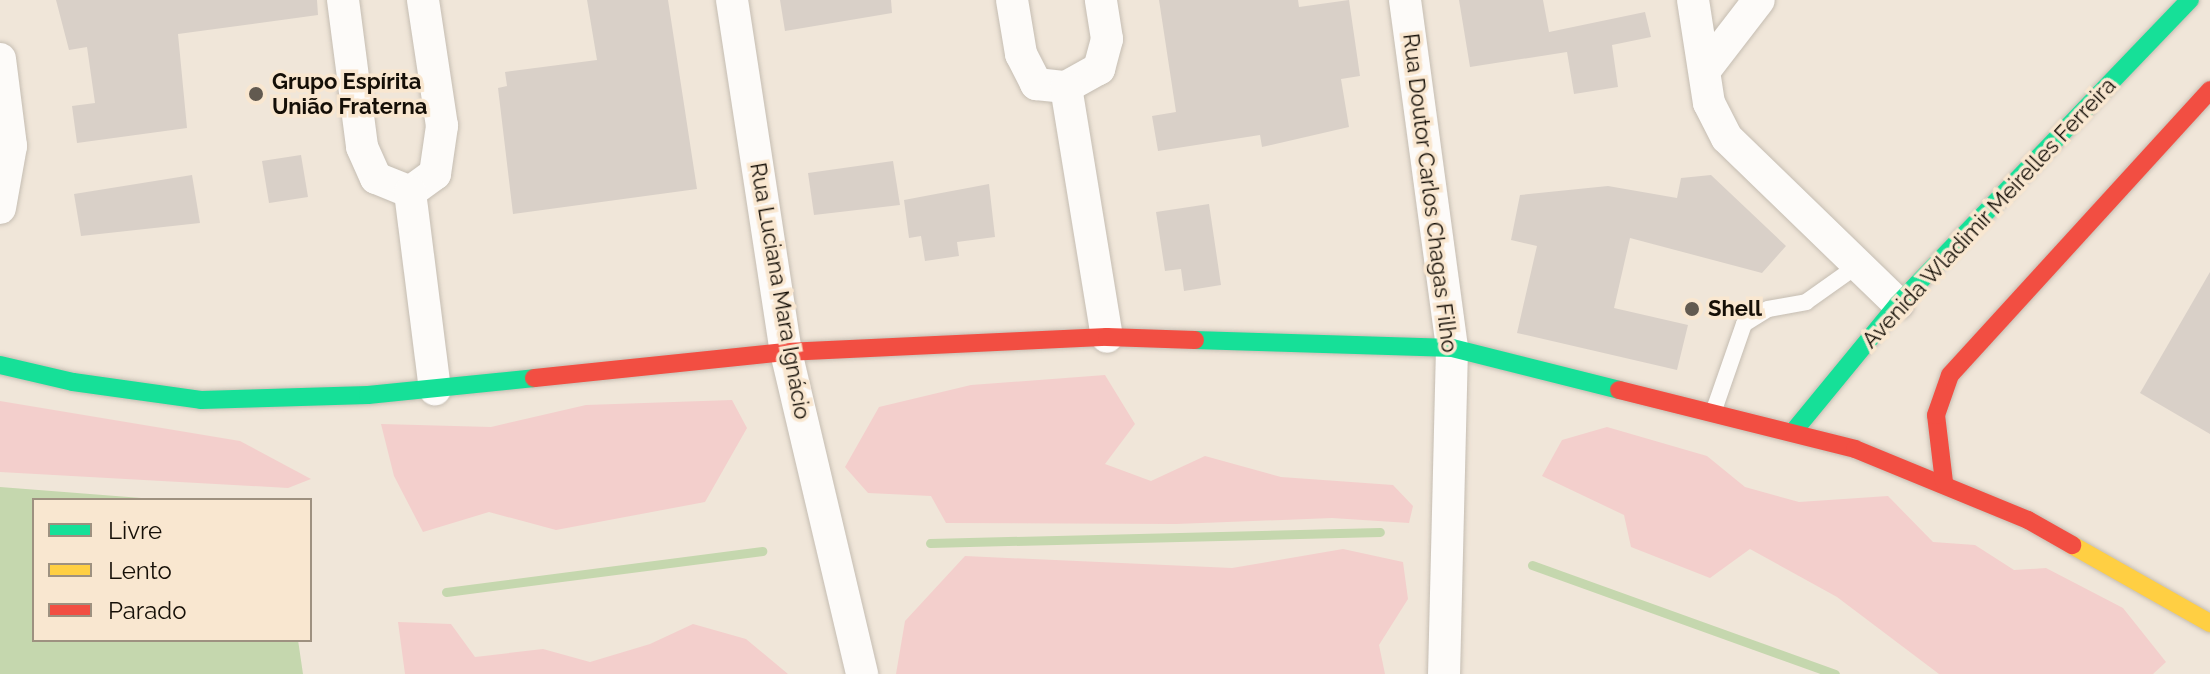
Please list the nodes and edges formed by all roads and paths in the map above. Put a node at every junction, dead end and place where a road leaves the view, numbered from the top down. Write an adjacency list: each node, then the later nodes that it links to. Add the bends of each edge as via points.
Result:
1 (343, 0): 14 (street, via 362,147 376,178)
2 (423, 0): 14 (street, via 442,126 435,174)
3 (732, 0): 20 (street, Rua Luciana Mara Ignácio)
4 (1012, 0): 12 (street, via 1021,54 1036,84)
5 (1101, 0): 12 (street, via 1107,39 1099,69)
6 (1405, 0): 19 (street, Rua Doutor Carlos Chagas Filho)
7 (1693, 0): 11 (street)
8 (1759, 0): 11 (street)
9 (2190, 0): 17 (main road, Avenida Wladimir Meirelles Ferreira)
10 (0, 59): 15 (street, via 11,146)
11 (1705, 70): 16 (street, via 1709,103 1727,138)
12 (1066, 87): 18 (street)
13 (2210, 90): 25 (main road, via 1950,375 1936,415)
14 (410, 192): 22 (street)
15 (0, 208)
16 (1858, 265): 17 (street); 23 (lane, via 1806,302 1768,309 1744,324)
17 (1898, 304): 24 (main road, Avenida Wladimir Meirelles Ferreira)
18 (1107, 337): 19 (main road); 20 (main road)
19 (1452, 348): 23 (main road); 28 (street, Rua Doutor Carlos Chagas Filho)
20 (786, 352): 22 (main road); 27 (street, Rua Luciana Mara Ignácio)
21 (0, 365): 22 (main road, via 73,382 201,400)
22 (435, 389)
23 (1713, 412): 24 (main road)
24 (1793, 432): 25 (main road)
25 (1944, 482): 26 (main road, via 2028,520)
26 (2210, 623)
27 (862, 674)
28 (1444, 674)

